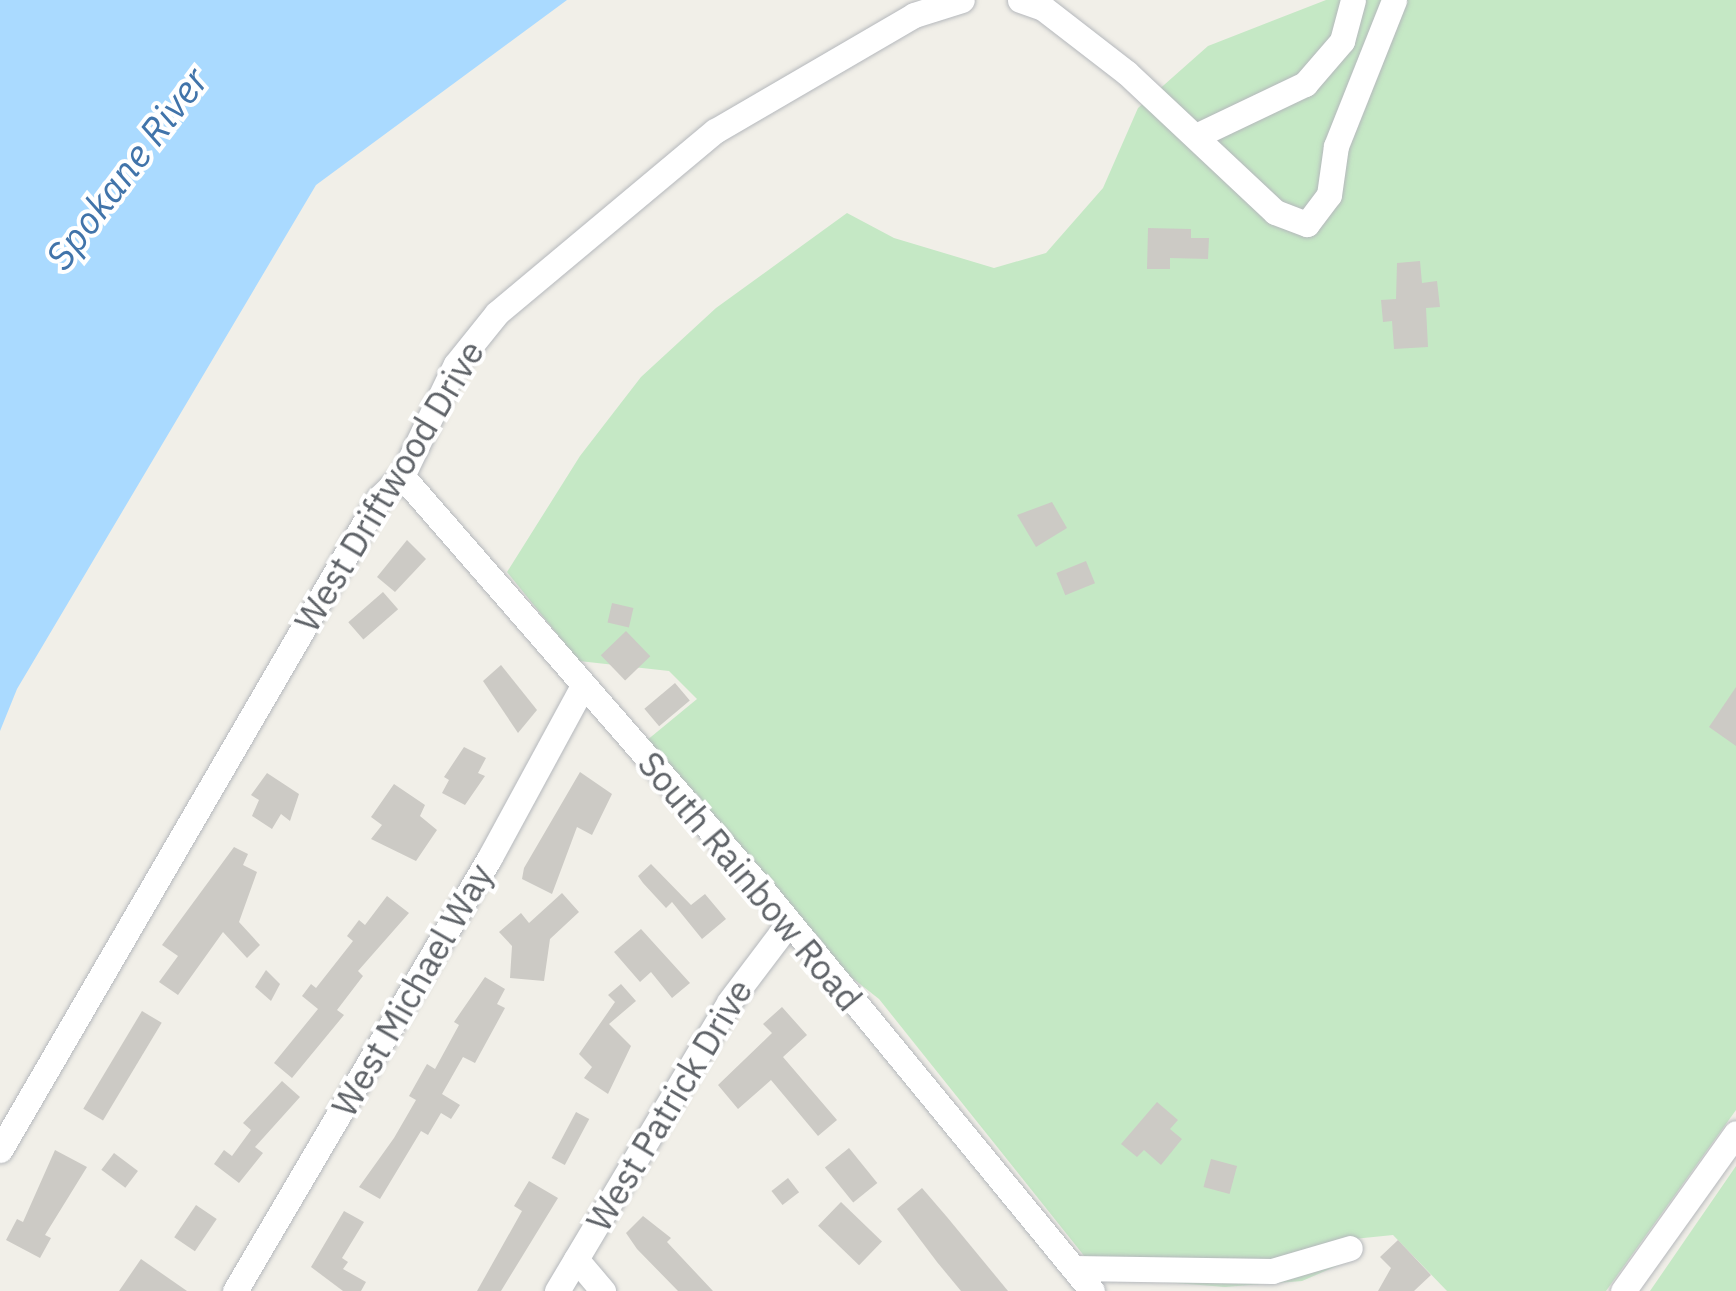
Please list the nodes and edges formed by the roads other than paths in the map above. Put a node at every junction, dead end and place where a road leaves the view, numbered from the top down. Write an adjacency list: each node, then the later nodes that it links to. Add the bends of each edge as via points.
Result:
1 (962, 0): 6 (street, West Driftwood Drive, via 914,16 715,131 560,255 497,313 456,364)
2 (1020, 0): 5 (street, via 1079,34)
3 (1353, 0): 5 (street, via 1342,41 1305,84)
4 (1394, 0): 5 (street, via 1336,146 1329,195 1306,224 1275,212)
5 (1198, 135)
6 (402, 476): 7 (street, South Rainbow Road); 10 (street, West Driftwood Drive, via 379,498)
7 (582, 686): 8 (street, South Rainbow Road); 14 (street, West Michael Way, via 490,858)
8 (788, 924): 12 (street, West Patrick Drive, via 729,1002); 13 (street, South Rainbow Road)
9 (1736, 1133): 18 (street)
10 (0, 1150)
11 (1350, 1248): 13 (street, via 1272,1272)
12 (576, 1259): 15 (street, West Patrick Drive); 16 (street)
13 (1074, 1268): 17 (street, South Rainbow Road)
14 (234, 1291)
15 (557, 1291)
16 (603, 1291)
17 (1092, 1291)
18 (1623, 1291)

